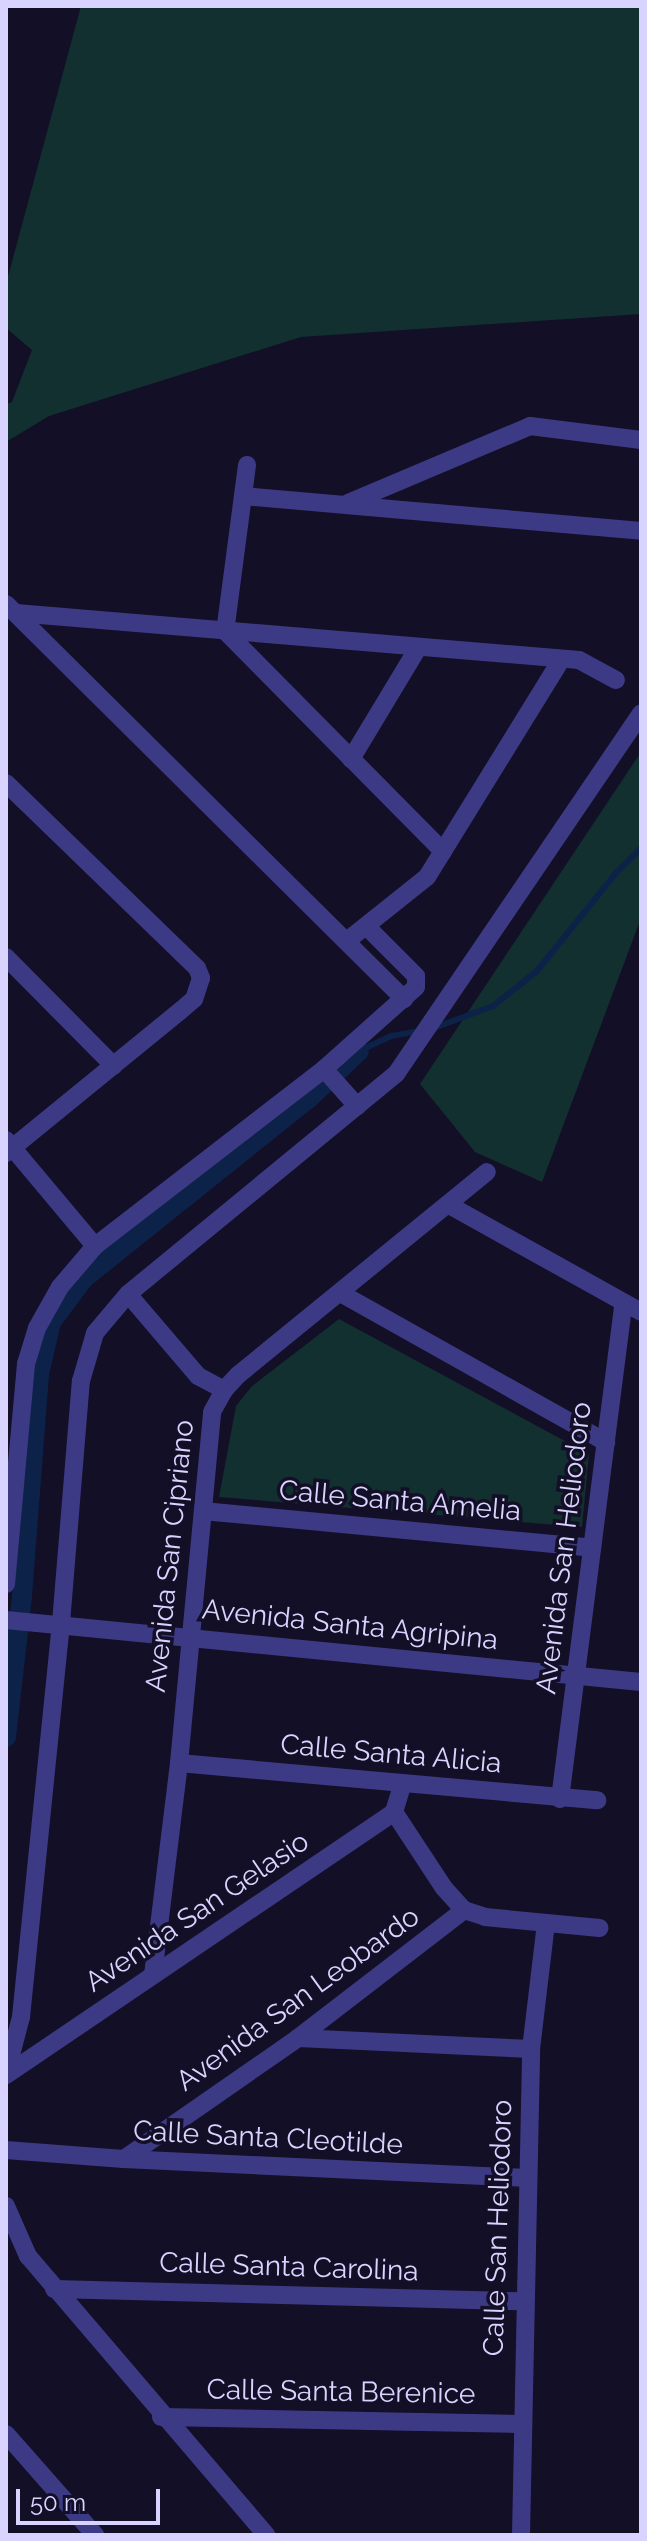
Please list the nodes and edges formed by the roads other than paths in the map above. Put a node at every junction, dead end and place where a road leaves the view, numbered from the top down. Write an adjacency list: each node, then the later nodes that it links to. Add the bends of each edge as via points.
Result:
1 (641, 440): 4 (street, via 530,426)
2 (247, 465): 3 (street)
3 (243, 496): 4 (street); 7 (street)
4 (344, 505): 5 (street)
5 (641, 531)
6 (11, 609): 7 (street); 16 (street)
7 (225, 631): 8 (street); 12 (street)
8 (418, 648): 9 (street); 12 (street)
9 (561, 660): 10 (street, via 589,663); 14 (street)
10 (616, 680)
11 (641, 713): 21 (street, via 396,1074)
12 (351, 759): 14 (street)
13 (6, 783): 19 (street, via 197,968 194,999)
14 (443, 851): 15 (street, via 427,877)
15 (367, 927): 16 (street); 18 (street, via 416,976 416,987)
16 (348, 940): 18 (street)
17 (6, 957): 19 (street)
18 (404, 999): 20 (street)
19 (114, 1066): 22 (street)
20 (324, 1069): 21 (street); 25 (street)
21 (357, 1106): 26 (street)
22 (8, 1146): 25 (street)
23 (487, 1172): 24 (street, Avenida San Cipriano)
24 (449, 1205): 27 (street, Avenida San Cipriano); 28 (street)
25 (95, 1246): 34 (street, via 49,1303 26,1364)
26 (128, 1294): 30 (street, via 198,1376); 36 (street, via 103,1321 86,1358)
27 (342, 1294): 30 (street, Avenida San Cipriano); 31 (street)
28 (623, 1304): 29 (street); 31 (street, Avenida San Heliodoro)
29 (641, 1312)
30 (224, 1390): 32 (street, Avenida San Cipriano, via 209,1424)
31 (606, 1442): 33 (street, Avenida San Heliodoro)
32 (203, 1511): 33 (street, Calle Santa Amelia); 37 (street, Avenida San Cipriano)
33 (592, 1548): 38 (street, Avenida San Heliodoro)
34 (6, 1584)
35 (10, 1620): 36 (street, Avenida Santa Agripina)
36 (53, 1622): 37 (street, Avenida Santa Agripina); 51 (street, via 21,2017)
37 (189, 1637): 38 (street, Avenida Santa Agripina); 40 (street, Avenida San Cipriano)
38 (576, 1676): 39 (street, Avenida Santa Agripina); 42 (street, Avenida San Heliodoro)
39 (641, 1682)
40 (179, 1763): 41 (street, Calle Santa Alicia); 48 (street, Avenida San Cipriano)
41 (403, 1783): 42 (street, Calle Santa Alicia); 44 (street)
42 (560, 1799): 43 (street, Calle Santa Alicia)
43 (597, 1800)
44 (394, 1812): 45 (street); 48 (street, Avenida San Gelasio)
45 (464, 1910): 46 (street); 49 (street, Avenida San Leobardo)
46 (546, 1923): 47 (street); 50 (street, Calle San Heliodoro)
47 (599, 1928)
48 (153, 1975): 51 (street, Avenida San Gelasio)
49 (298, 2038): 50 (street); 53 (street, Avenida San Leobardo)
50 (531, 2049): 54 (street, Calle San Heliodoro)
51 (6, 2075)
52 (6, 2150): 53 (street, Calle Santa Cleotilde)
53 (124, 2159): 54 (street, Calle Santa Cleotilde)
54 (527, 2178): 57 (street, Calle San Heliodoro)
55 (6, 2206): 56 (street, via 28,2256)
56 (54, 2289): 57 (street, Calle Santa Carolina); 58 (street)
57 (523, 2301): 59 (street, Calle San Heliodoro)
58 (161, 2417): 59 (street, Calle Santa Berenice); 62 (street)
59 (521, 2424): 63 (street, Calle San Heliodoro)
60 (6, 2434): 61 (street)
61 (87, 2531)
62 (266, 2535)
63 (521, 2535)

